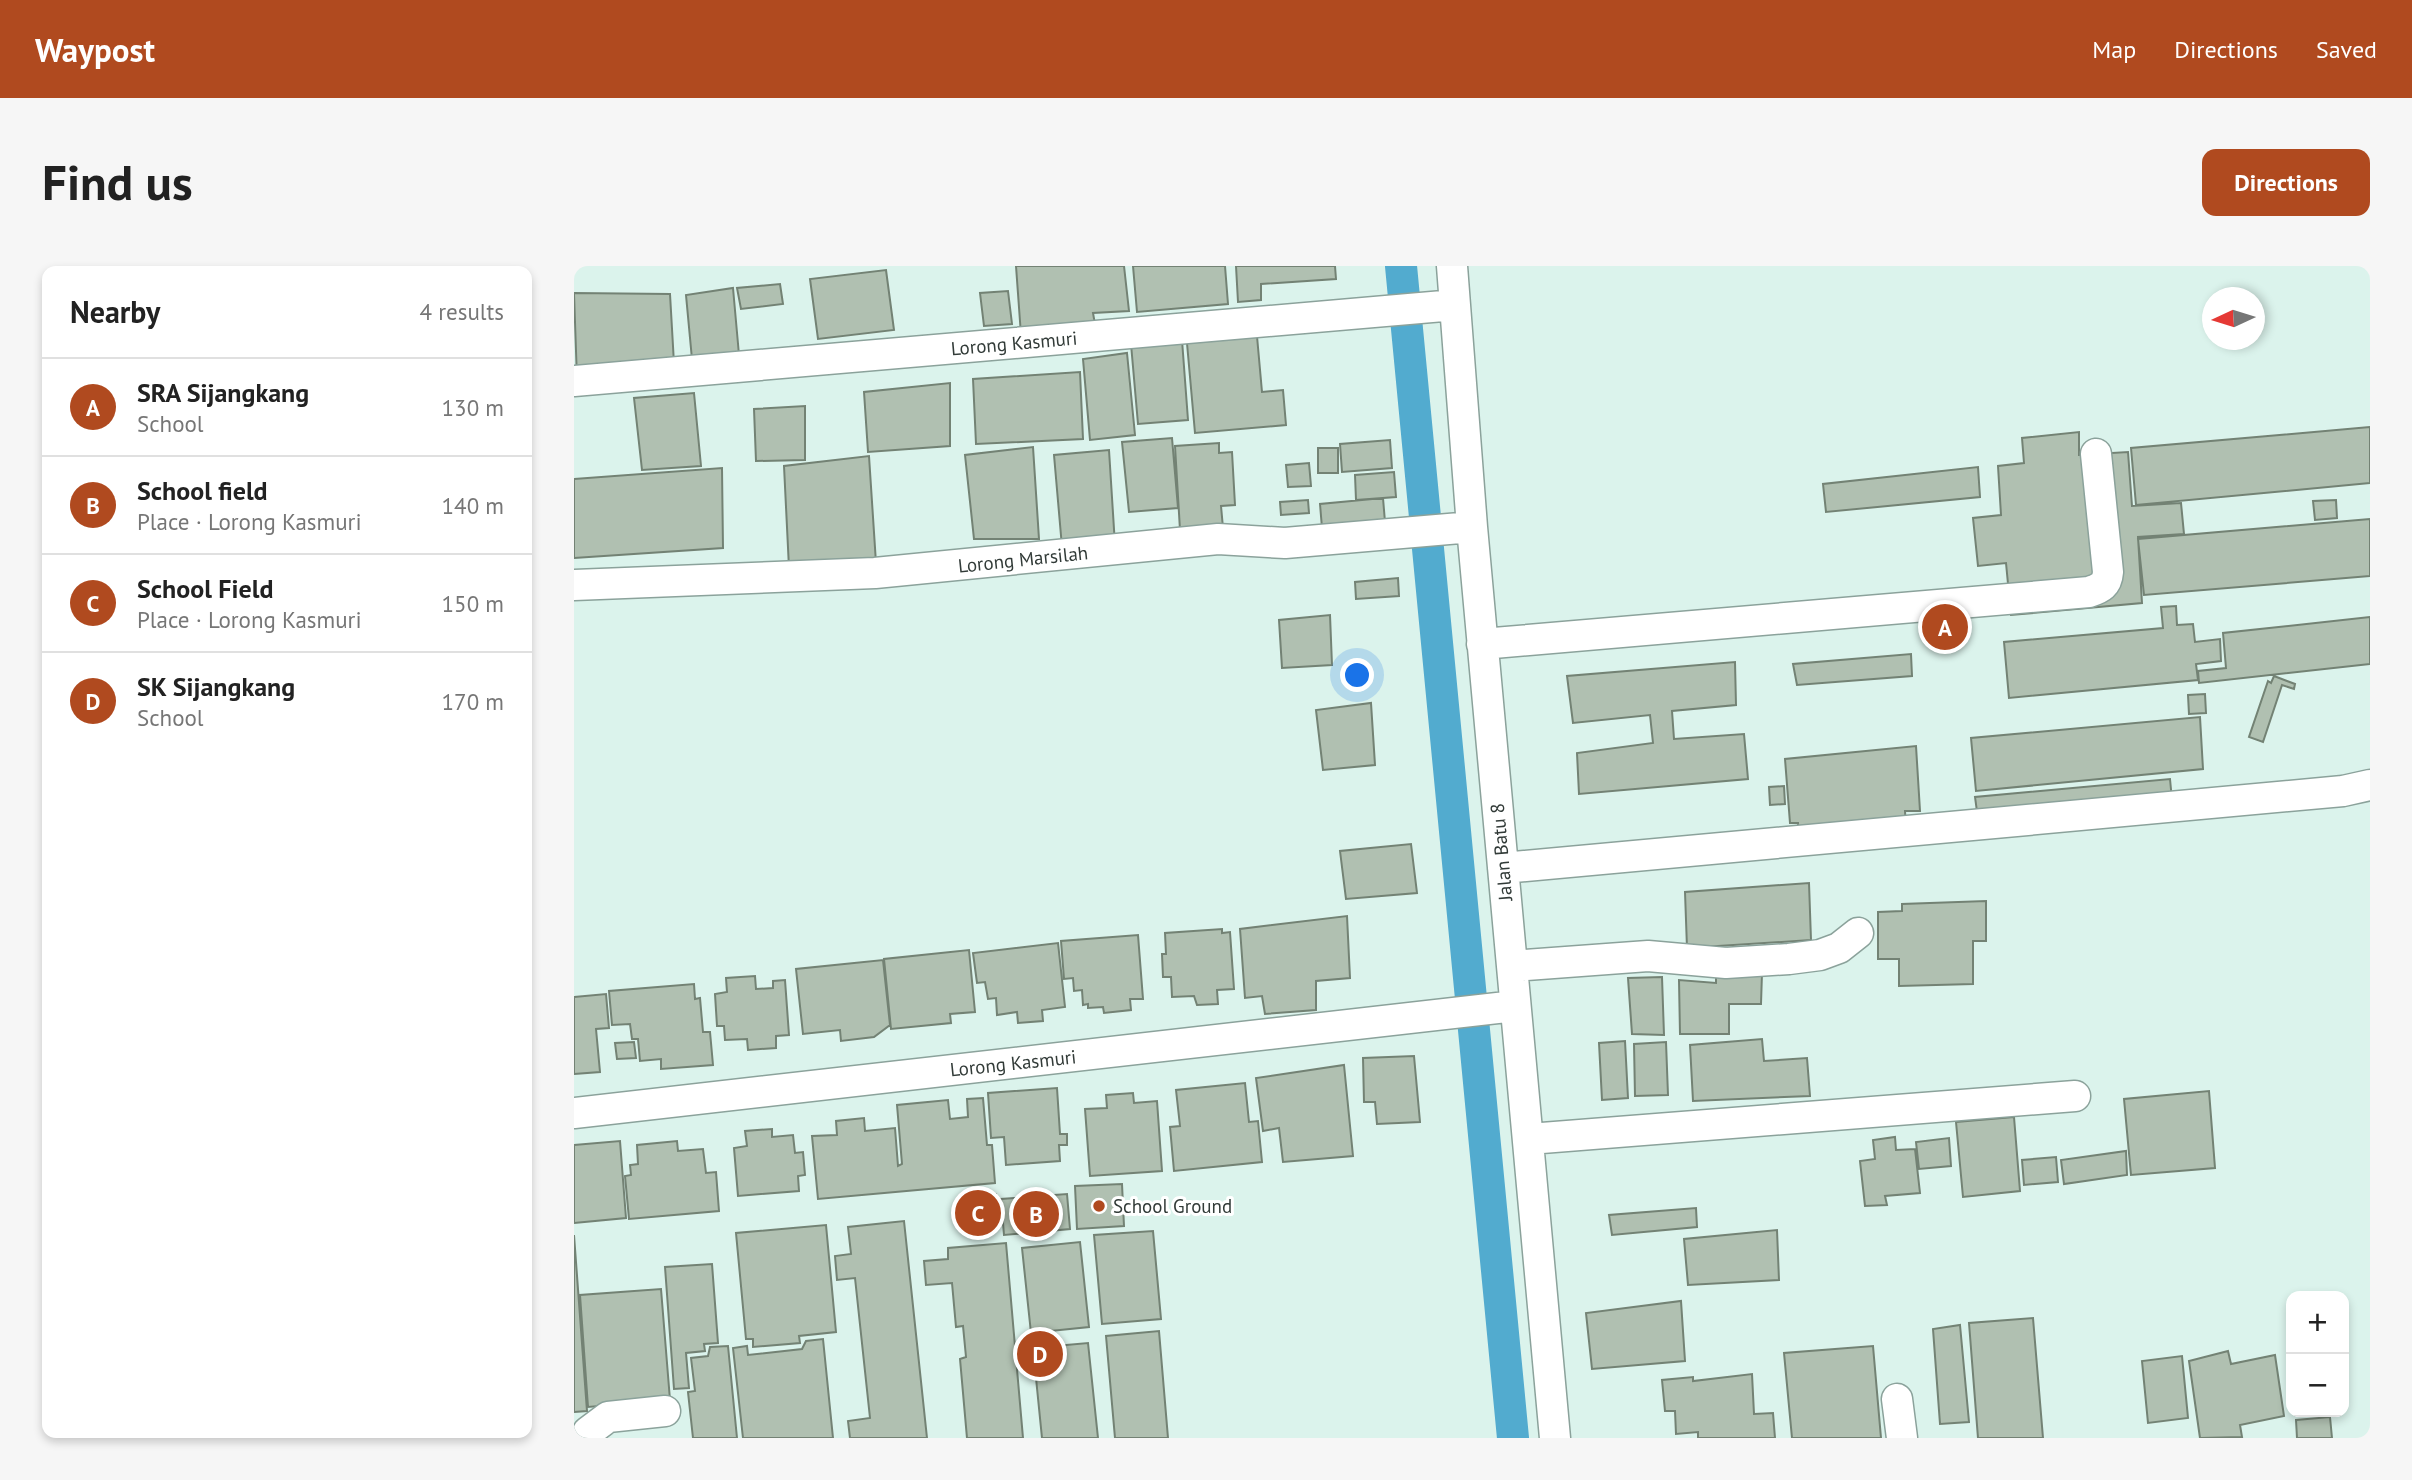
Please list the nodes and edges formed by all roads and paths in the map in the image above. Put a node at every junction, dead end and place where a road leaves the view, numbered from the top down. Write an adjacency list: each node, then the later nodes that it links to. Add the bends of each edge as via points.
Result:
1 (1452, 266): 2 (street, Jalan Batu 8)
2 (1444, 306): 3 (street, Lorong Kasmuri); 5 (street, Jalan Batu 8)
3 (574, 381)
4 (2096, 454): 7 (street, via 2108,572 2102,588 2090,592)
5 (1472, 527): 6 (street, Lorong Marsilah, via 1285,543 1218,539 875,573); 7 (street, Jalan Batu 8)
6 (574, 585)
7 (1482, 644): 9 (street, Jalan Batu 8)
8 (2370, 785): 9 (street)
9 (1503, 868): 11 (street, Jalan Batu 8)
10 (1858, 933): 11 (street, via 1839,948 1789,959 1726,963 1648,956)
11 (1512, 966): 12 (street, Jalan Batu 8)
12 (1505, 1007): 14 (street, Lorong Kasmuri); 15 (street, Jalan Batu 8)
13 (2075, 1096): 15 (street)
14 (574, 1113)
15 (1529, 1139): 19 (street, Jalan Batu 8)
16 (1897, 1399): 20 (street)
17 (665, 1411): 18 (street, via 608,1417 588,1432)
18 (590, 1438)
19 (1555, 1438)
20 (1902, 1438)

